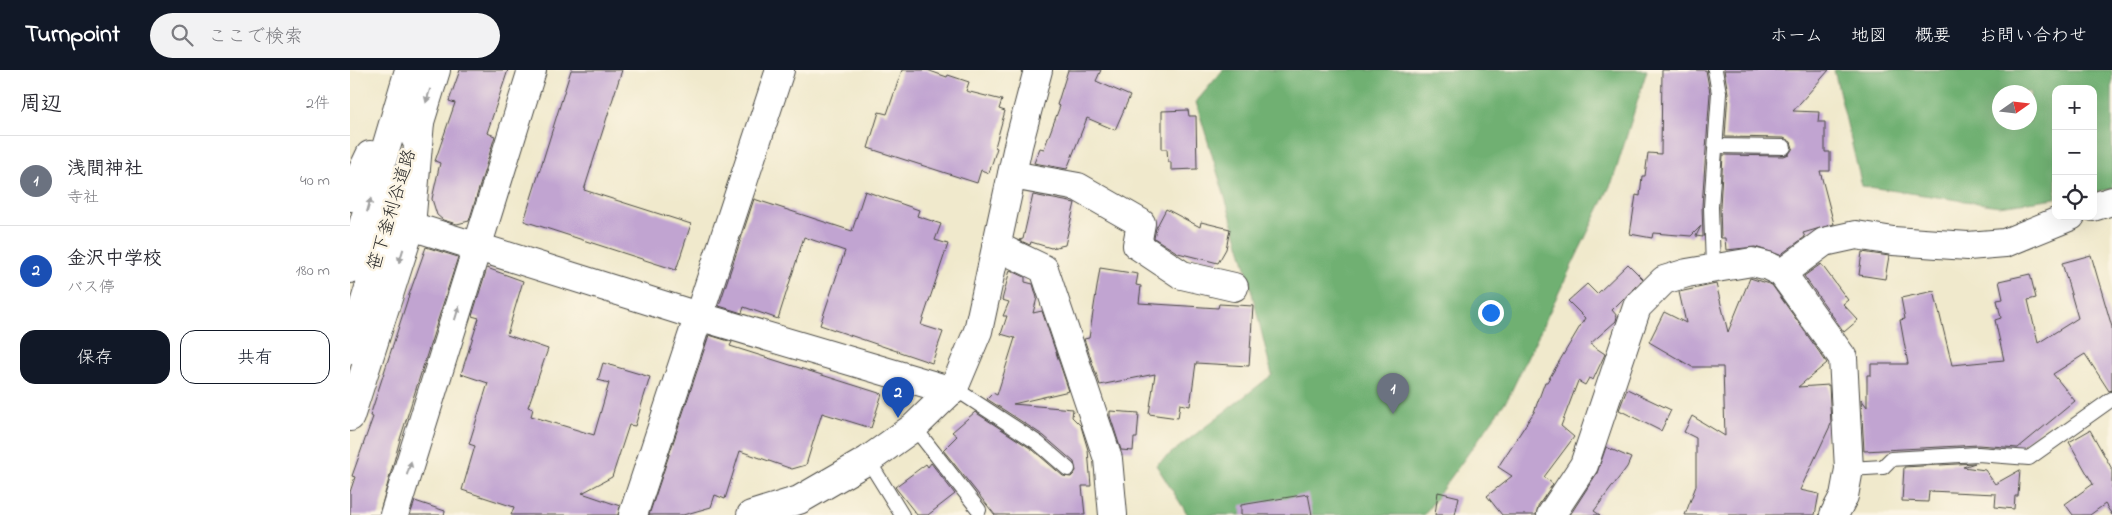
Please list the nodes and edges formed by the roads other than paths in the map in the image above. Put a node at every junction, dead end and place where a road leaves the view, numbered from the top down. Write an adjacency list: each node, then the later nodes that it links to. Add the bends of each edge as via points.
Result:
1 (436, 70): 7 (street, 笹下釜利谷道路, one-way to 7)
2 (532, 70): 17 (street)
3 (780, 70): 22 (street)
4 (1038, 70): 10 (street)
5 (1715, 70): 8 (lane, via 1719,93)
6 (408, 74): 11 (street); 19 (street, 笹下釜利谷道路, one-way to 6)
7 (420, 122): 15 (street); 23 (street, 笹下釜利谷道路)
8 (1716, 146): 9 (lane); 18 (lane, via 1711,207)
9 (1784, 147)
10 (1012, 176): 16 (street); 21 (street, via 1078,187 1141,223 1137,245 1182,276)
11 (350, 196)
12 (2112, 201): 13 (street)
13 (2097, 206)
14 (2061, 220): 20 (street, via 2005,243 1968,246 1893,242 1856,235 1824,242)
15 (410, 226): 17 (street); 26 (street, one-way to 26)
16 (996, 246): 24 (street, via 978,332); 36 (street, via 1044,269 1108,459)
17 (478, 247): 22 (street); 32 (street, one-way to 17)
18 (1713, 268): 20 (street, via 1752,262); 37 (street, via 1664,280 1637,308 1584,465)
19 (350, 269)
20 (1782, 273): 30 (street, via 1843,358)
21 (1234, 287)
22 (698, 316): 24 (street); 33 (street)
23 (350, 350)
24 (953, 389): 27 (street); 29 (lane, via 1038,443)
25 (2112, 399): 30 (lane, via 2029,458 1978,454 1910,457 1891,459 1883,467)
26 (350, 417)
27 (914, 427): 28 (street); 31 (lane)
28 (868, 460): 34 (street, via 799,500); 35 (lane)
29 (1068, 469)
30 (1849, 469): 38 (street, via 1844,496)
31 (979, 510)
32 (394, 515)
33 (633, 515)
34 (751, 515)
35 (902, 515)
36 (1113, 515)
37 (1551, 515)
38 (1834, 515)

